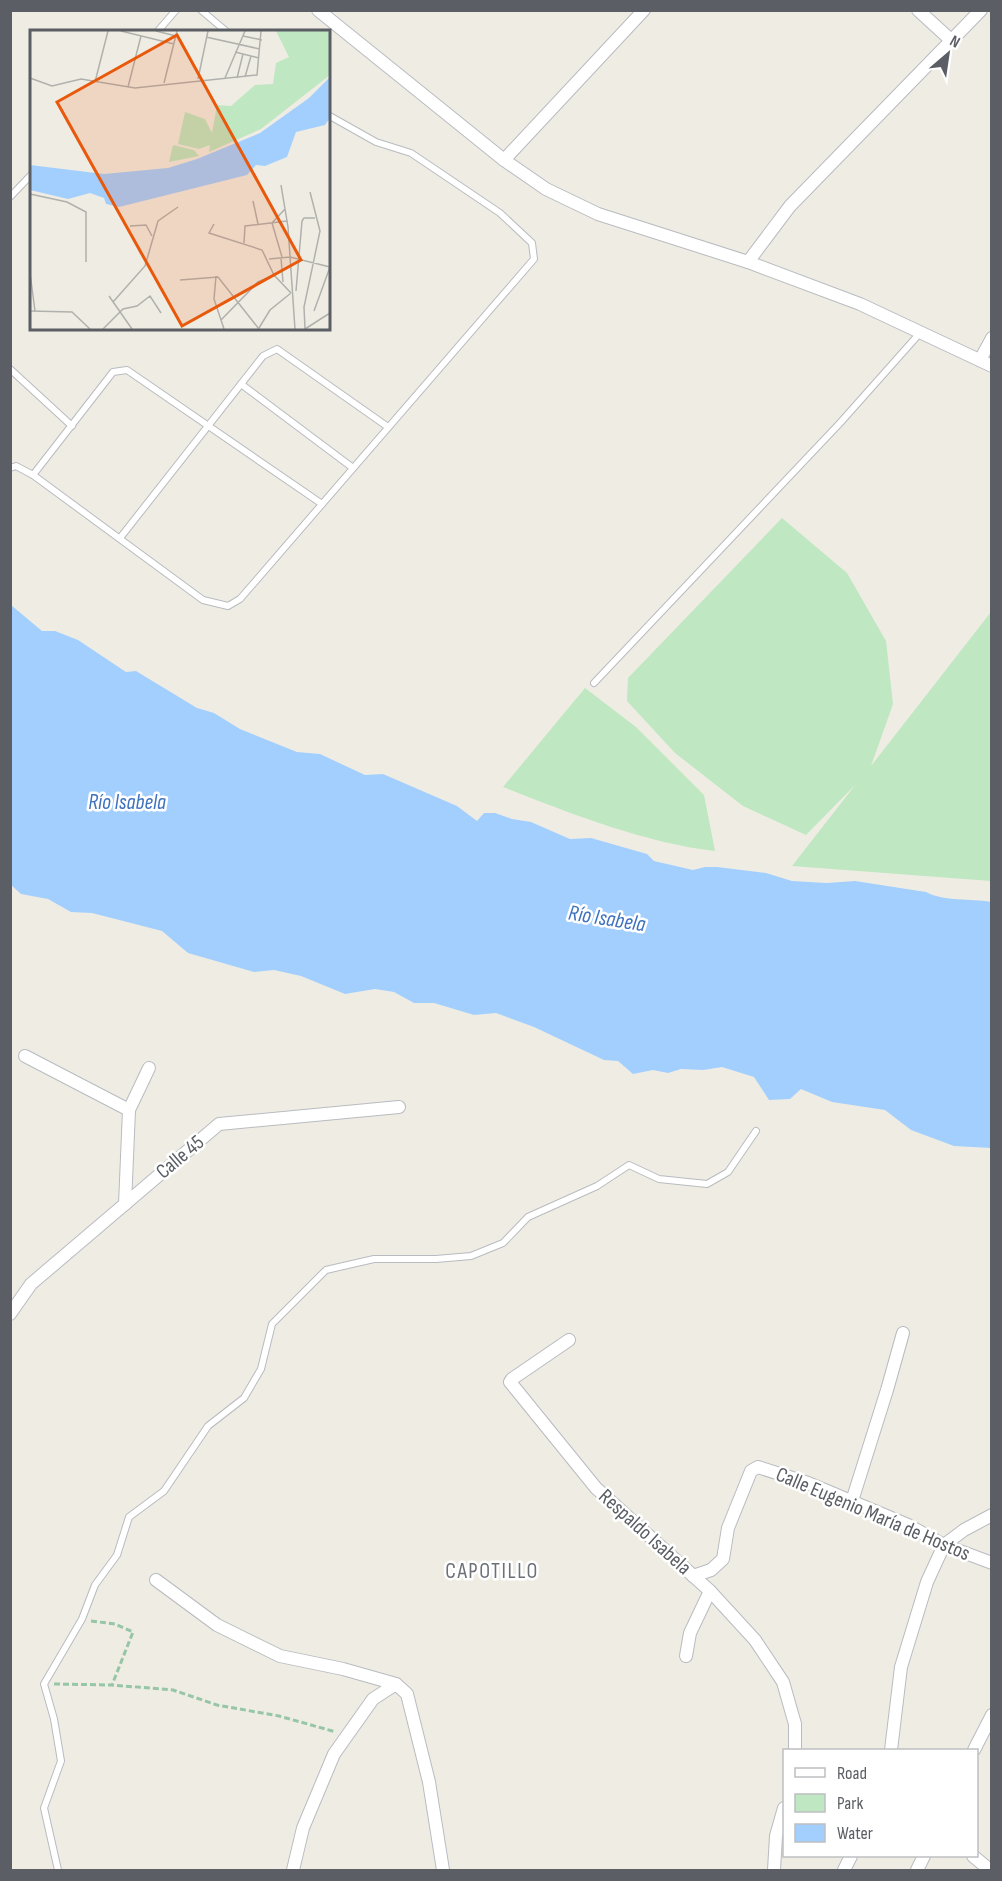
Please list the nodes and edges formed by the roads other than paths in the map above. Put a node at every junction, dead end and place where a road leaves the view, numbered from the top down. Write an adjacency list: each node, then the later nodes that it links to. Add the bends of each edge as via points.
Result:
1 (176, 10): 7 (lane)
2 (201, 10): 8 (lane)
3 (318, 10): 11 (street)
4 (644, 10): 11 (street)
5 (918, 10): 9 (street)
6 (981, 10): 9 (street)
7 (159, 30)
8 (225, 30)
9 (952, 42): 14 (street, via 790,206)
10 (330, 116): 23 (lane, via 376,142 411,153 500,213 532,243 534,259)
11 (504, 160): 14 (street, via 546,189 598,214)
12 (30, 176): 13 (lane)
13 (10, 197)
14 (748, 262): 15 (street, via 860,304)
15 (920, 332): 17 (street); 29 (lane, via 840,423)
16 (992, 338): 17 (street)
17 (980, 360): 18 (street)
18 (992, 366)
19 (10, 369): 21 (lane)
20 (241, 384): 22 (lane); 23 (lane, via 263,356 277,349); 25 (lane)
21 (72, 426): 22 (lane, via 113,372 127,370); 26 (lane)
22 (209, 426): 27 (lane); 28 (lane)
23 (388, 427): 25 (lane)
24 (10, 468): 26 (lane, via 16,466)
25 (353, 468): 27 (lane)
26 (33, 475): 28 (lane)
27 (322, 504): 28 (lane, via 240,598 228,606 203,600)
28 (120, 538)
29 (594, 683)
30 (25, 1056): 33 (street)
31 (148, 1068): 33 (street)
32 (399, 1107): 35 (street, Calle 45, via 219,1124)
33 (129, 1110): 35 (street)
34 (756, 1131): 54 (lane, via 728,1172 707,1184 659,1179 629,1166 597,1186 528,1217 502,1243 471,1256 374,1259 326,1270 272,1324 261,1369 244,1398 208,1426 164,1491 129,1517 117,1555 95,1585 82,1619 44,1684 61,1761 44,1808)
35 (125, 1204): 36 (street, Calle 45, via 31,1284)
36 (10, 1314)
37 (903, 1333): 39 (street)
38 (569, 1340): 43 (street, Respaldo Isabela, via 510,1382 596,1488)
39 (852, 1502): 41 (street, Calle Eugenio María de Hostos); 43 (street, Calle Eugenio María de Hostos, via 754,1468 728,1528 723,1559 711,1570)
40 (992, 1515): 41 (street)
41 (944, 1545): 42 (street, Calle Eugenio María de Hostos); 50 (street, via 927,1581 901,1666)
42 (992, 1563)
43 (693, 1576): 45 (street, Respaldo Isabela)
44 (156, 1580): 47 (street, via 217,1624 280,1656)
45 (710, 1591): 46 (street, via 690,1633); 49 (street, Respaldo Isabela, via 755,1640 783,1682 795,1724)
46 (686, 1656)
47 (396, 1684): 55 (street, via 373,1699 334,1754 303,1828); 56 (street, via 407,1694 429,1782)
48 (992, 1715): 51 (street)
49 (795, 1749)
50 (891, 1749)
51 (975, 1749)
52 (783, 1812): 57 (street, via 776,1836)
53 (974, 1857): 58 (street)
54 (58, 1870)
55 (292, 1870)
56 (443, 1870)
57 (774, 1870)
58 (990, 1870)

